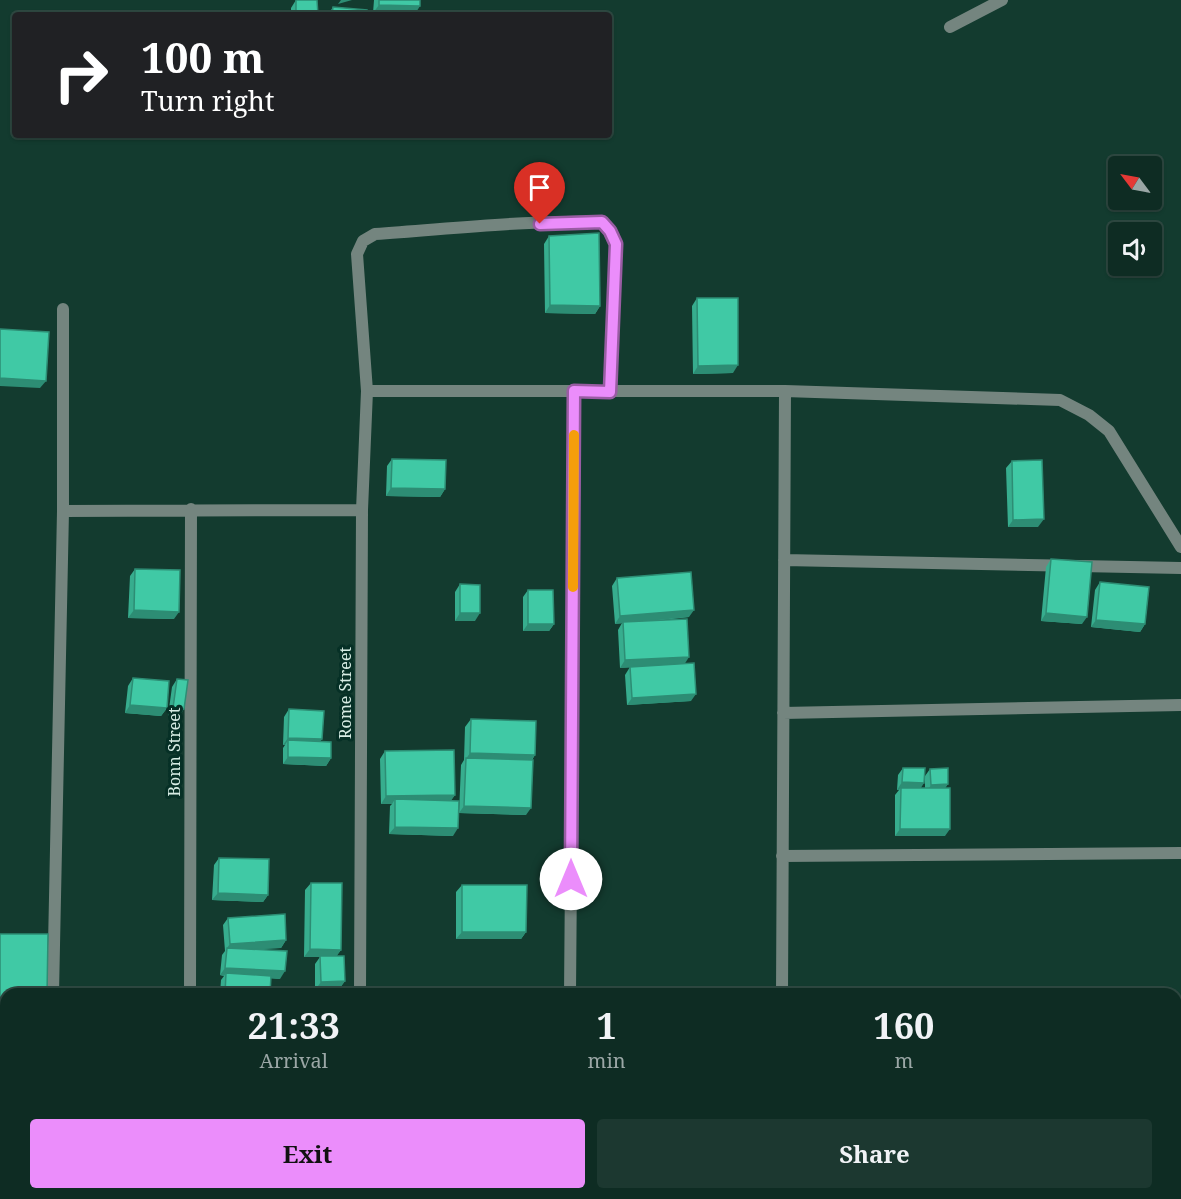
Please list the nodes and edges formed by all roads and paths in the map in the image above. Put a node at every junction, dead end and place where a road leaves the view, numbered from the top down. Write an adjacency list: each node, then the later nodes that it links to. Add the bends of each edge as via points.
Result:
1 (1002, 0): 2 (street)
2 (950, 27)
3 (63, 309): 10 (street)
4 (367, 391): 5 (street); 7 (street, Rome Street, via 357,254 363,241 375,234 602,222 616,244); 9 (street, Rome Street)
5 (574, 391): 7 (street); 21 (street)
6 (785, 391): 7 (street); 11 (street, via 1060,400 1109,431); 12 (street)
7 (610, 392)
8 (191, 509): 9 (street); 10 (street); 19 (street, Bonn Street)
9 (362, 510): 20 (street, Rome Street)
10 (63, 511): 18 (street)
11 (1181, 548)
12 (784, 560): 13 (street); 15 (street)
13 (1181, 568)
14 (1181, 705): 15 (street)
15 (783, 713): 17 (street)
16 (1181, 853): 17 (street)
17 (782, 856): 22 (street)
18 (52, 988)
19 (190, 988)
20 (360, 988)
21 (570, 988)
22 (782, 988)

